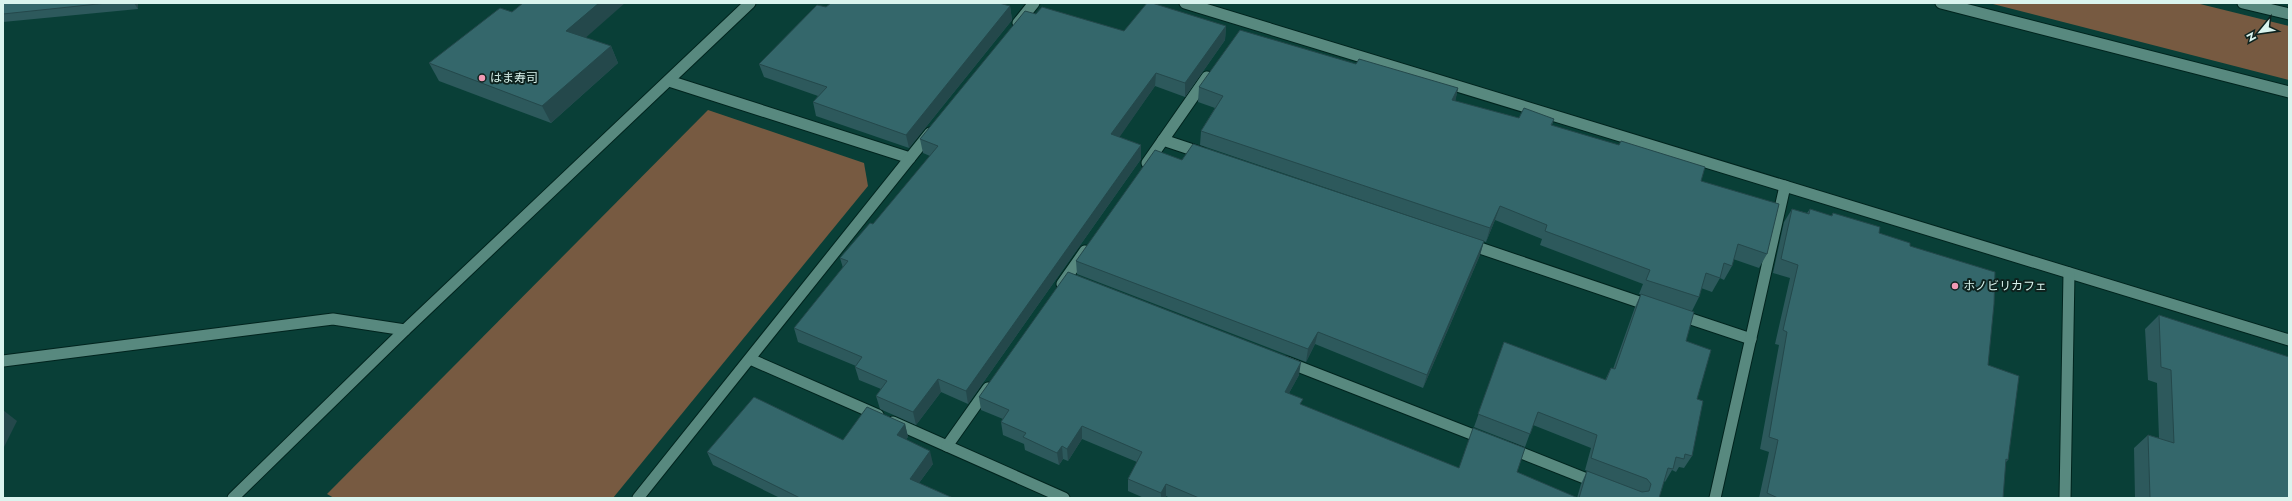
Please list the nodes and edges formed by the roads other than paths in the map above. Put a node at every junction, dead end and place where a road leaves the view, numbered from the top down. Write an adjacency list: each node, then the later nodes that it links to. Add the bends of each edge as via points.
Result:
1 (750, 3): 11 (street)
2 (1034, 3): 8 (street)
3 (1185, 3): 7 (street)
4 (1941, 3): 12 (street)
5 (2243, 3): 6 (street)
6 (2289, 14)
7 (1246, 22): 9 (street); 18 (street)
8 (1009, 34)
9 (1237, 34)
10 (1215, 65): 14 (street)
11 (669, 81): 15 (street); 25 (street)
12 (2289, 92)
13 (935, 127): 15 (street)
14 (1163, 140): 16 (street); 17 (street)
15 (910, 158): 29 (street)
16 (1216, 158)
17 (1140, 172)
18 (1785, 186): 21 (street); 26 (street)
19 (1457, 240): 26 (street)
20 (1089, 244): 22 (street)
21 (2070, 273): 27 (street); 38 (street)
22 (1066, 277): 23 (street); 24 (street)
23 (1081, 283)
24 (1057, 290)
25 (405, 330): 30 (street, via 333,319); 34 (street)
26 (1751, 340): 37 (street)
27 (2289, 340)
28 (1274, 357): 33 (street)
29 (750, 359): 32 (street); 35 (street)
30 (3, 361)
31 (993, 381): 32 (street)
32 (947, 446): 36 (street)
33 (1608, 486)
34 (233, 498)
35 (638, 498)
36 (1064, 498)
37 (1715, 498)
38 (2065, 498)

